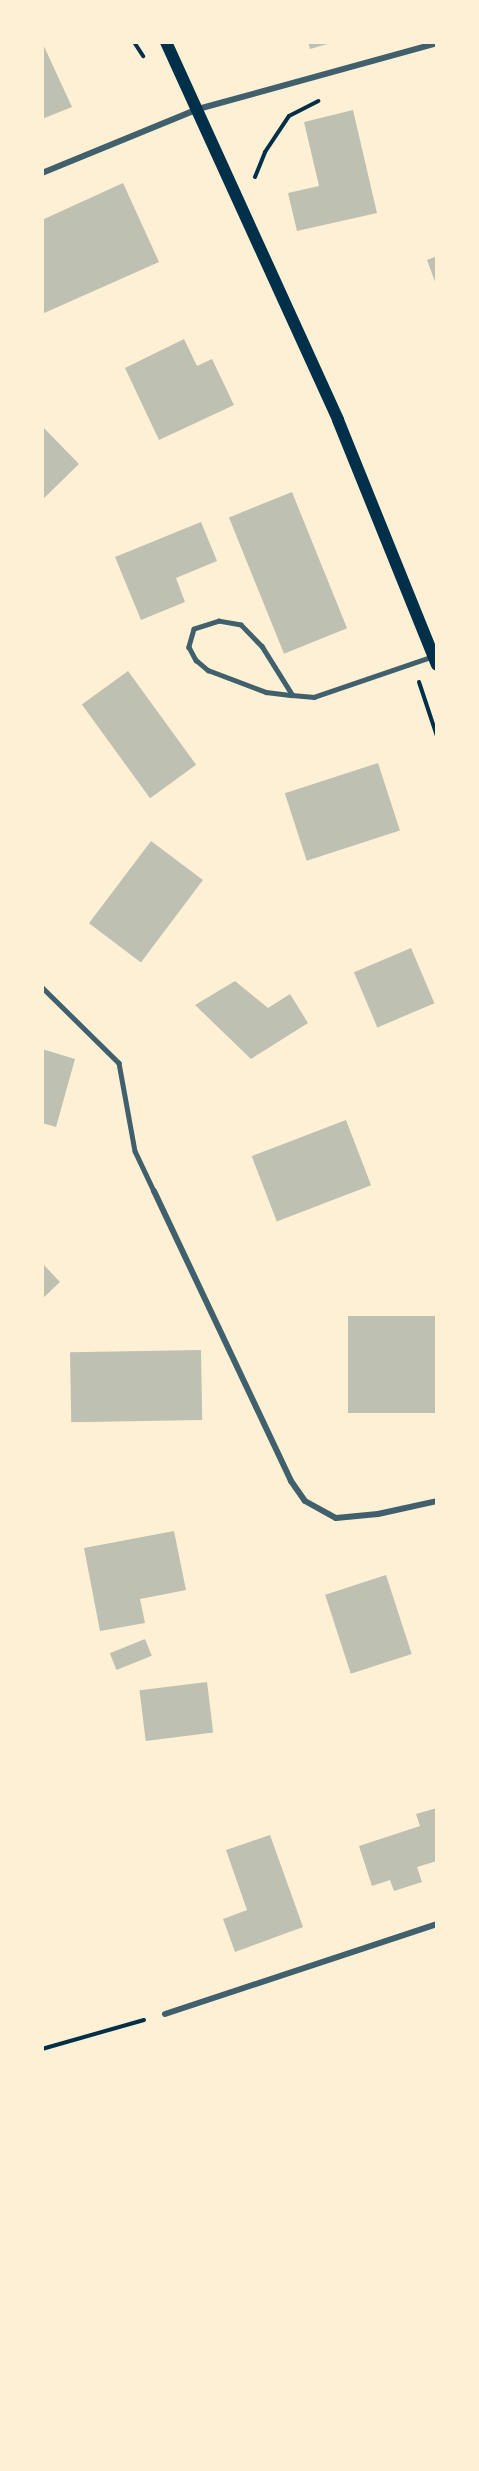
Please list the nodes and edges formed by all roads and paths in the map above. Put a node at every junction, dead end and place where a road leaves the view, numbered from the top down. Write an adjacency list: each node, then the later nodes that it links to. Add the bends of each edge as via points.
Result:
1 (166, 42): 4 (main road)
2 (437, 43): 4 (street)
3 (324, 99): 6 (path, via 289,116 265,152)
4 (198, 109): 5 (street); 7 (main road, via 338,420)
5 (42, 174)
6 (251, 187)
7 (435, 660): 8 (lane, via 343,690 314,697)
8 (292, 695): 8 (lane, via 266,692 208,670 189,647 194,629 219,621 242,625 262,646)
9 (42, 987): 10 (lane, via 119,1063 135,1151)
10 (154, 1191): 11 (street, via 291,1481 305,1502 336,1518 378,1514)
11 (437, 1501)
12 (437, 1924): 13 (street)
13 (165, 2014): 14 (path)
14 (42, 2049)

